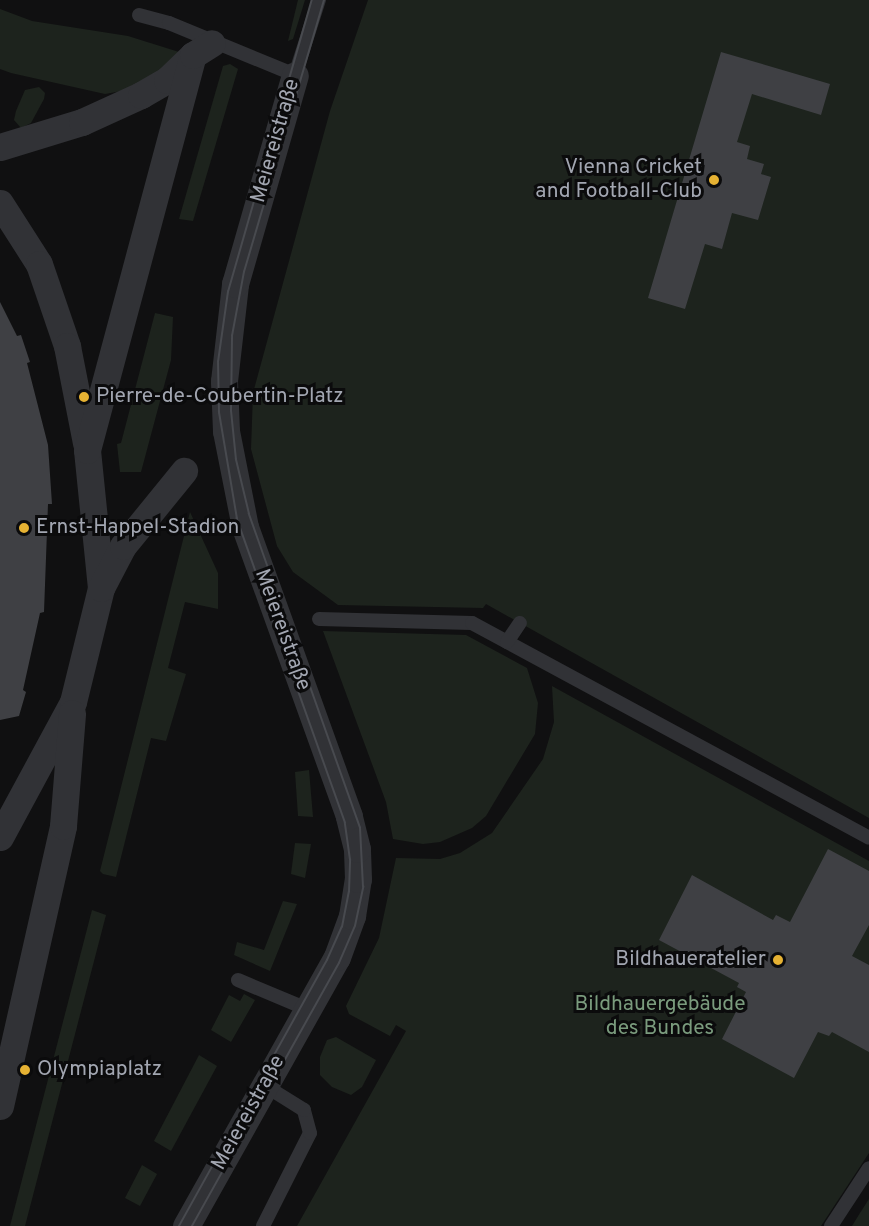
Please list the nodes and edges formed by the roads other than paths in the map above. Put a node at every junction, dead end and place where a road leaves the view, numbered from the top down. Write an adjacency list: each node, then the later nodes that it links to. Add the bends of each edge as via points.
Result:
1 (319, 0): 4 (lane, Meiereistraße)
2 (139, 15): 3 (lane, via 169,23)
3 (203, 49): 4 (lane); 5 (street, via 141,95 82,122); 7 (street)
4 (295, 75): 17 (street, Meiereistraße, via 235,284 224,381 232,475 245,527 349,816 357,849 358,879 352,916 336,957)
5 (0, 147)
6 (0, 203): 7 (street, via 39,264 67,346)
7 (87, 450): 9 (street)
8 (184, 471): 9 (street, via 123,546)
9 (101, 588): 13 (street)
10 (319, 619): 12 (lane, via 472,622)
11 (520, 623): 12 (lane)
12 (507, 642): 15 (lane)
13 (73, 702): 14 (street); 19 (street, via 63,825)
14 (0, 837)
15 (869, 838)
16 (238, 980): 17 (lane)
17 (307, 1009): 18 (street, Meiereistraße)
18 (264, 1085): 21 (street, Meiereistraße); 22 (lane, via 304,1110 310,1133)
19 (0, 1106)
20 (869, 1168): 23 (lane)
21 (186, 1226)
22 (263, 1226)
23 (831, 1226)

